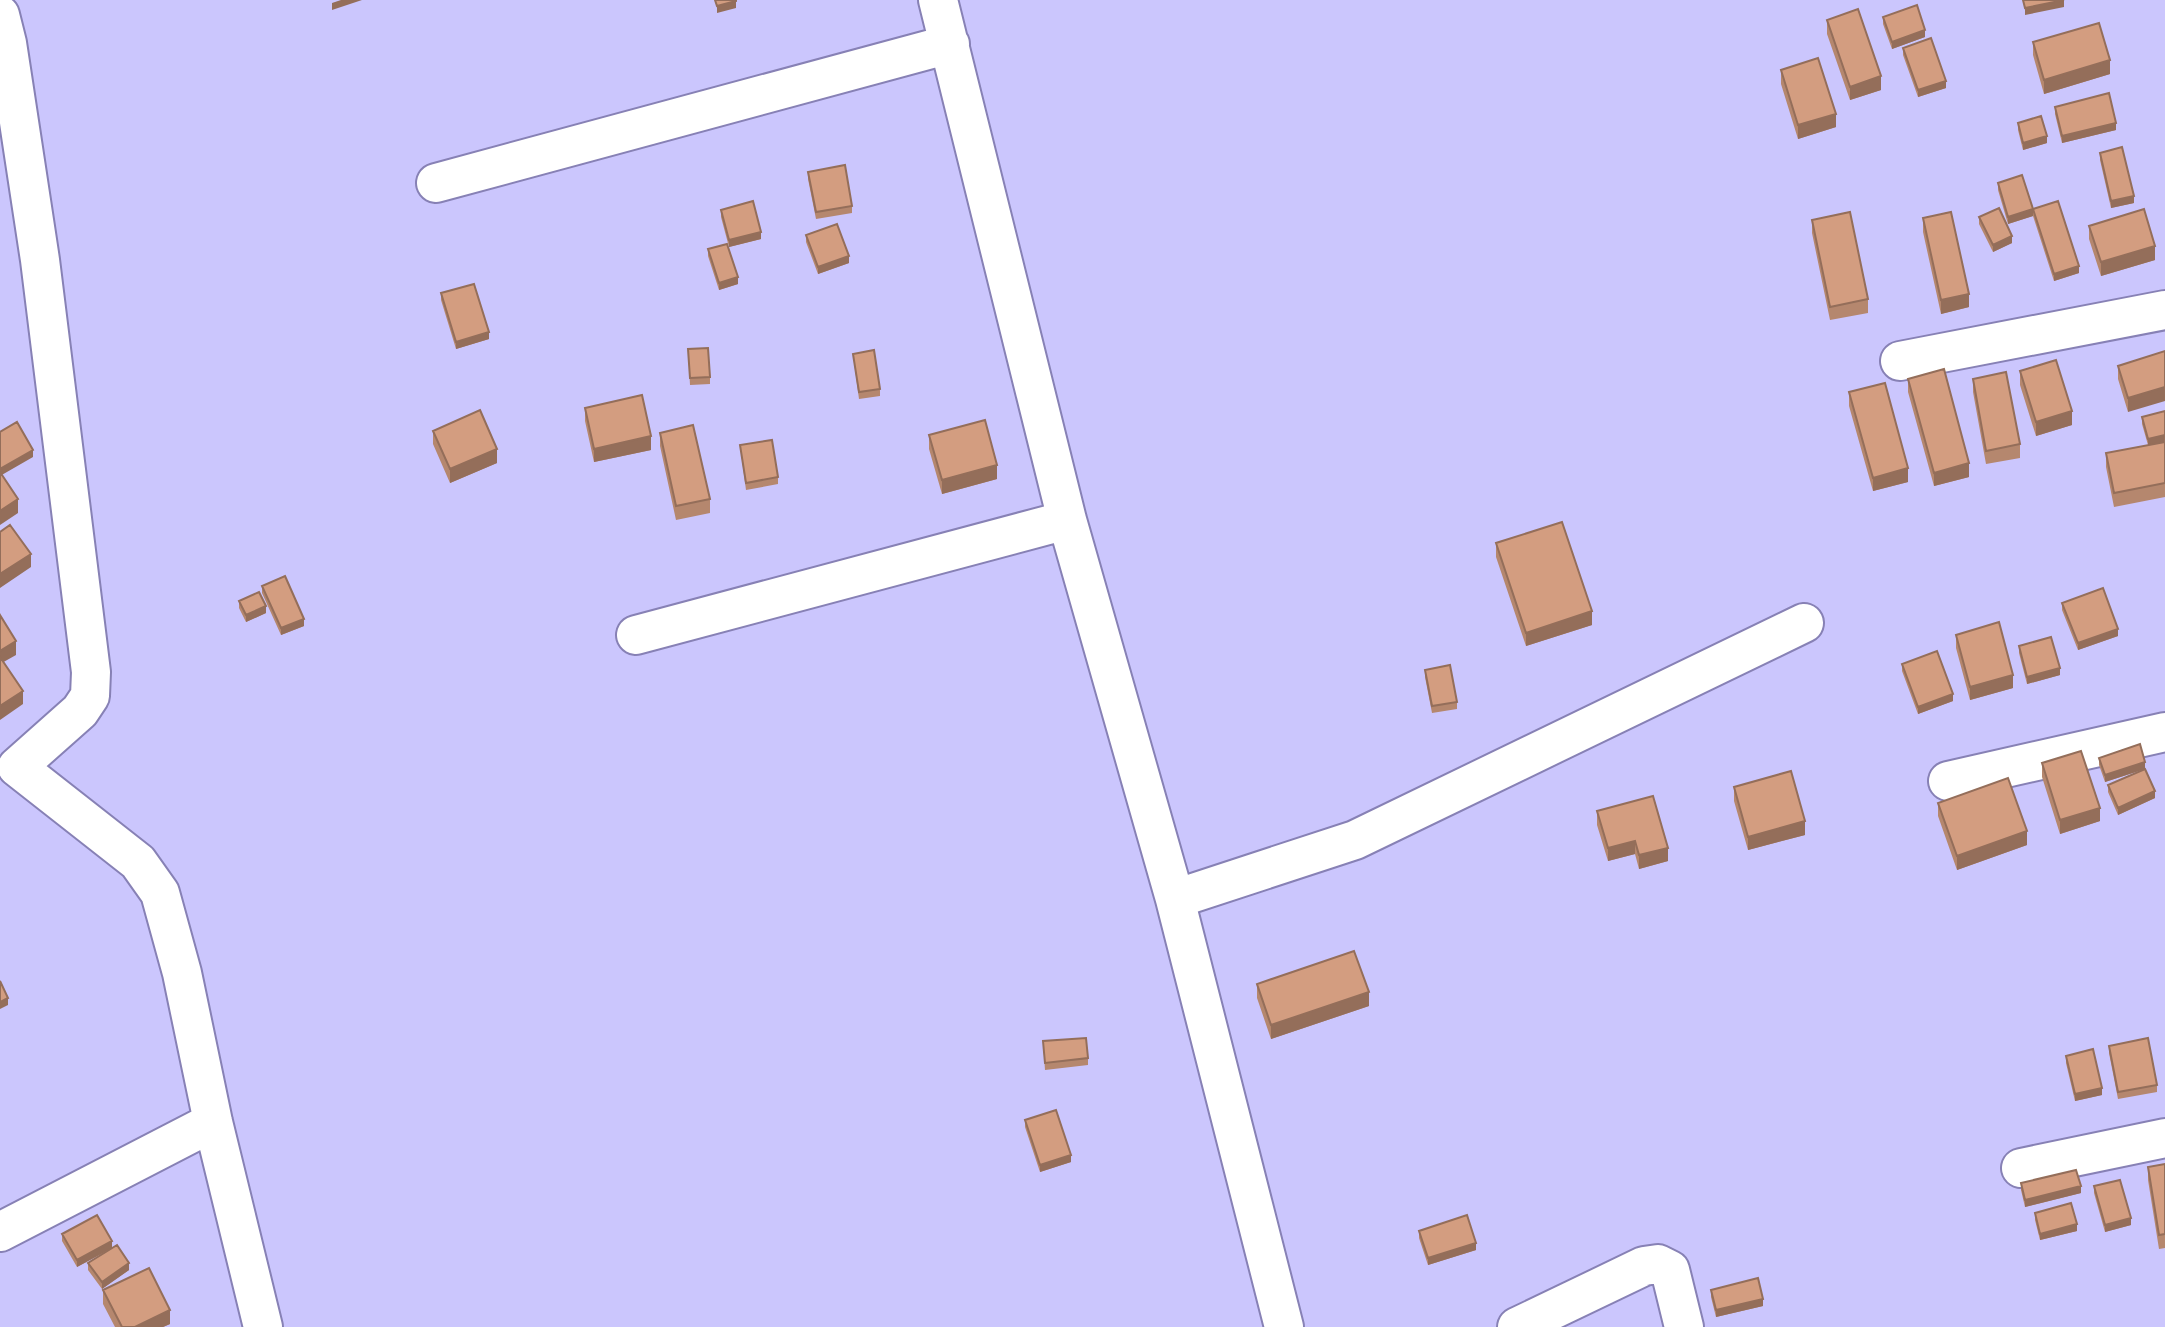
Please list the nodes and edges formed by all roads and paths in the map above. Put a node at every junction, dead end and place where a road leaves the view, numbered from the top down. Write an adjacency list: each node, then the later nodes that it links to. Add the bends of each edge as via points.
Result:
1 (938, 0): 3 (street)
2 (2, 35): 11 (street, via 40,260 91,672 90,696 80,711)
3 (950, 44): 4 (street); 7 (street)
4 (436, 183)
5 (2165, 310): 6 (street)
6 (1900, 361)
7 (1067, 520): 9 (street); 13 (street)
8 (1804, 623): 13 (street, via 1355,840)
9 (636, 635)
10 (2165, 732): 12 (street)
11 (9, 771): 14 (street, via 138,862 160,892)
12 (1948, 781)
13 (1175, 900): 19 (street)
14 (213, 1122): 17 (street); 18 (street)
15 (2165, 1138): 16 (street)
16 (2021, 1168)
17 (0, 1232)
18 (263, 1327)
19 (1284, 1327)
20 (1517, 1327): 21 (street, via 1644,1266 1658,1264 1670,1270)
21 (1684, 1327)

